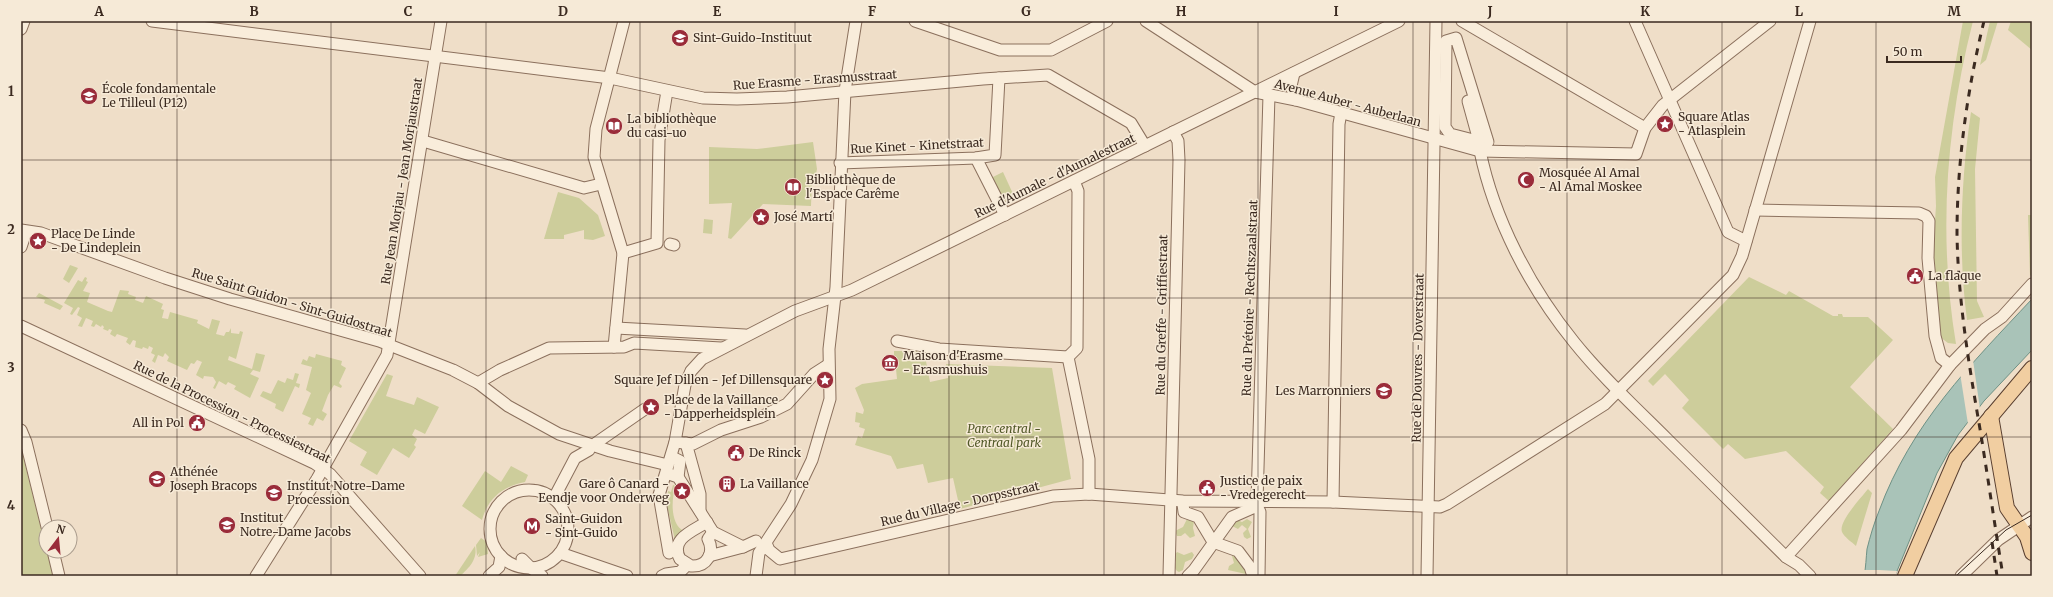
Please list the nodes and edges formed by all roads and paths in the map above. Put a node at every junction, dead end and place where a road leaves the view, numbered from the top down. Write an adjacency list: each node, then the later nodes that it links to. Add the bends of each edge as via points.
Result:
1 (24, 21): 15 (street)
2 (152, 21): 17 (street, Rue Erasme - Erasmusstraat)
3 (441, 21): 17 (street, Rue Jean Morjau - Jean Morjaustraat)
4 (624, 21): 19 (street)
5 (856, 21): 22 (street)
6 (915, 21): 7 (street, via 1000,50 1051,50)
7 (1108, 21)
8 (1146, 21): 23 (street)
9 (1399, 21): 18 (street, Rue d'Aumale - d'Aumalestraat)
10 (1436, 21): 32 (street, Rue de Douvres - Doverstraat)
11 (1462, 21): 29 (street)
12 (1635, 21): 26 (street)
13 (1770, 21): 26 (street)
14 (1810, 21): 40 (street, Rue du Village - Dorpsstraat)
15 (21, 28)
16 (1451, 39): 28 (street); 31 (street, via 1446,41 1444,127); 35 (street, via 1456,38 1488,142)
17 (435, 56): 19 (street, Rue Erasme - Erasmusstraat); 33 (street, Rue Jean Morjau - Jean Morjaustraat)
18 (1294, 73): 23 (street, Rue d'Aumale - d'Aumalestraat); 25 (street, via 1291,86)
19 (610, 78): 21 (street, Rue Erasme - Erasmusstraat); 39 (street, via 596,129 594,157)
20 (999, 78): 22 (street, Rue Erasme - Erasmusstraat); 34 (street, Rue Erasme - Erasmusstraat, via 1048,75 1131,123); 36 (street, Rue Kinet - Kinetstraat, via 995,155)
21 (667, 91): 22 (street, Rue Erasme - Erasmusstraat, via 703,98 737,99); 45 (street, via 659,140 657,243)
22 (844, 91): 37 (street)
23 (1255, 92): 24 (street, Avenue Auber - Auberlaan); 30 (street, Rue d'Aumale - d'Aumalestraat)
24 (1269, 95): 25 (street, Avenue Auber - Auberlaan); 70 (street, Rue du Prétoire - Rechtszaalstraat)
25 (1296, 100): 27 (street, Avenue Auber - Auberlaan)
26 (1670, 100): 29 (street, via 1656,112); 43 (street, via 1728,232)
27 (1341, 113): 32 (street, Avenue Auber - Auberlaan); 71 (street)
28 (1475, 127): 31 (street); 35 (street)
29 (1645, 128): 35 (street, via 1636,154)
30 (1173, 132): 34 (street, Rue d'Aumale - d'Aumalestraat); 69 (street, Rue du Greffe - Griffiestraat, via 1178,141 1178,160)
31 (1452, 133): 35 (street)
32 (1435, 140): 35 (street, Avenue Auber - Auberlaan); 73 (street, Rue de Douvres - Doverstraat)
33 (423, 141): 39 (street, via 584,188); 52 (street, Rue Jean Morjau - Jean Morjaustraat)
34 (1145, 146): 38 (street, Rue d'Aumale - d'Aumalestraat)
35 (1479, 146): 60 (street, via 1499,212 1530,278 1573,341)
36 (976, 158): 37 (street, Rue Kinet - Kinetstraat); 41 (street)
37 (840, 163): 47 (street)
38 (1074, 181): 41 (street, Rue d'Aumale - d'Aumalestraat); 55 (street, via 1078,191 1077,348)
39 (601, 184): 45 (street)
40 (1755, 210): 43 (street, Rue du Village - Dorpsstraat); 57 (street, via 1919,213 1926,216 1929,221 1928,258 1935,336 1941,358)
41 (1005, 215): 47 (street, Rue d'Aumale - d'Aumalestraat)
42 (24, 231): 44 (street); 52 (street, Rue Saint Guidon - Sint-Guidostraat, via 41,233 230,299 379,340)
43 (1746, 241): 60 (street, Rue du Village - Dorpsstraat, via 1739,265 1733,274)
44 (21, 247)
45 (623, 253): 49 (street)
46 (2032, 284): 57 (street, via 2002,317 1985,329)
47 (834, 298): 50 (street, Rue d'Aumale - d'Aumalestraat, via 813,303); 56 (street)
48 (21, 326): 66 (street, Rue de la Procession - Processiestraat)
49 (616, 328): 50 (street); 53 (street)
50 (748, 335): 54 (street, Rue d'Aumale - d'Aumalestraat)
51 (897, 341): 55 (street, via 939,349)
52 (389, 345): 59 (street, Rue Saint Guidon - Sint-Guidostraat, via 453,370); 66 (street, Rue Jean Morjau - Jean Morjaustraat, via 386,355)
53 (614, 347): 54 (street, via 634,342); 59 (street, via 550,348 506,367)
54 (722, 348): 64 (street, via 706,357 691,371 685,385)
55 (1068, 357): 67 (street, via 1089,459)
56 (828, 365): 64 (street, via 814,374 787,404 693,444); 80 (street, via 830,399 812,460 791,504)
57 (1950, 365): 88 (street, via 1901,430)
58 (2032, 368): 62 (main road)
59 (478, 383): 65 (street, Rue Saint Guidon - Sint-Guidostraat, via 508,406 559,434 610,451)
60 (1619, 391): 73 (street, Rue du Village - Dorpsstraat, via 1595,412 1447,504 1440,507); 88 (street)
61 (646, 407): 68 (street, via 575,458)
62 (1991, 416): 78 (main road, via 2007,508); 107 (main road, via 1956,458)
63 (21, 430): 76 (street)
64 (681, 443): 65 (street); 65 (street)
65 (676, 465): 74 (street); 74 (street, via 700,494); 84 (street, via 659,495)
66 (322, 469): 94 (street, Rue Jean Morjau - Jean Morjaustraat); 95 (street, Rue de la Procession - Processiestraat, via 330,474)
67 (1089, 494): 69 (street, Rue du Village - Dorpsstraat); 80 (street, Rue du Village - Dorpsstraat, via 1053,496 780,559)
68 (554, 498): 83 (street, via 563,509 568,522 568,536); 86 (street, via 540,491 524,490 503,499 493,512 490,527 492,543)
69 (1171, 499): 70 (street, Rue du Village - Dorpsstraat); 100 (street, Rue du Greffe - Griffiestraat)
70 (1257, 502): 71 (street, Rue du Village - Dorpsstraat)
71 (1333, 502): 73 (street, Rue du Village - Dorpsstraat)
72 (1183, 504): 81 (street, via 1184,512 1198,517)
73 (1428, 506): 104 (street, Rue de Douvres - Doverstraat)
74 (700, 512): 77 (street)
75 (2032, 517): 78 (street)
76 (45, 519)
77 (707, 522): 79 (street); 90 (street, via 684,536 678,543 678,556)
78 (2019, 525): 85 (main road); 108 (street, via 1998,540)
79 (713, 532): 82 (street); 87 (street, via 708,540 711,548)
80 (761, 542): 82 (street); 92 (street)
81 (1213, 542): 101 (street); 102 (street, via 1238,551 1250,567); 103 (street, via 1232,517 1245,508 1257,506 1260,512)
82 (743, 547): 87 (street)
83 (560, 553): 91 (street, via 547,564); 98 (street)
84 (670, 553)
85 (2032, 553)
86 (501, 556): 91 (street); 96 (street, via 499,567)
87 (709, 556): 90 (street, via 700,565)
88 (1786, 557): 105 (street); 106 (street)
89 (55, 559): 93 (street)
90 (687, 565): 99 (street, via 680,572)
91 (524, 570): 97 (street)
92 (756, 571)
93 (59, 576)
94 (256, 576)
95 (420, 576)
96 (489, 576)
97 (542, 576)
98 (627, 576)
99 (662, 576)
100 (1169, 576)
101 (1188, 576)
102 (1253, 576)
103 (1259, 576)
104 (1427, 576)
105 (1798, 576)
106 (1810, 576)
107 (1905, 576)
108 (1961, 576)

